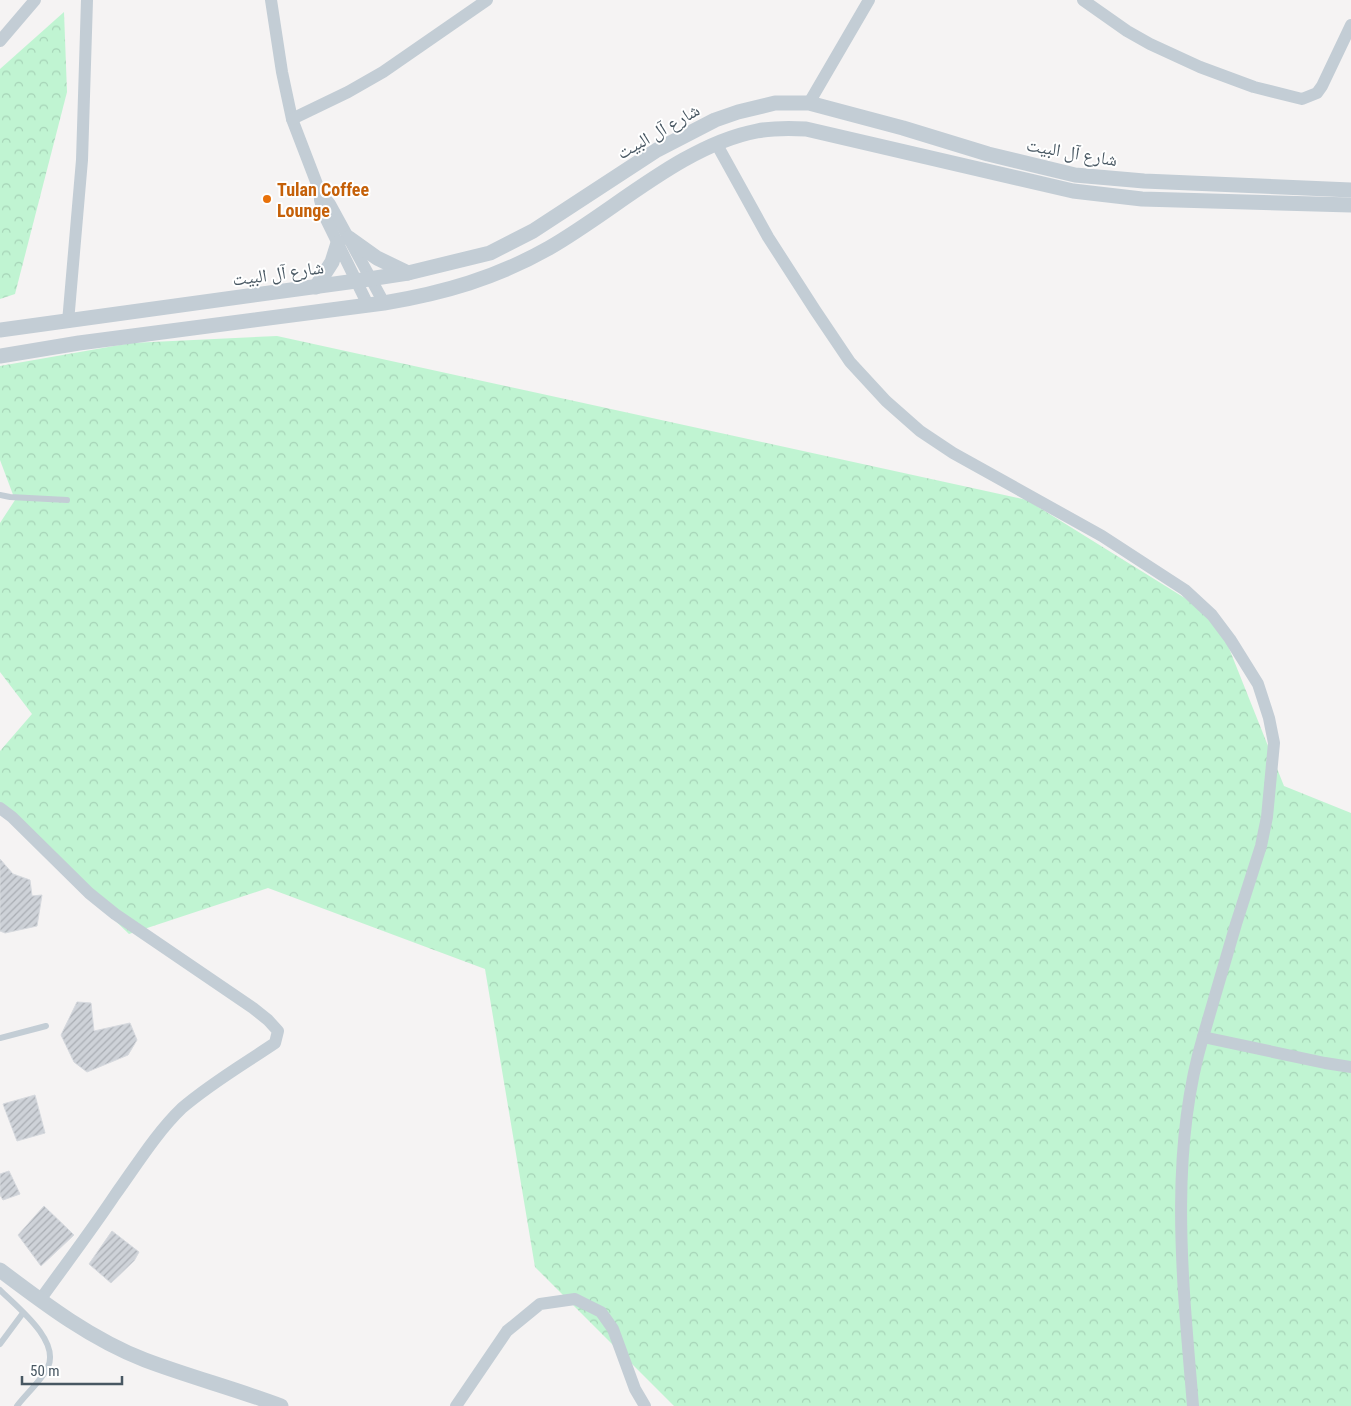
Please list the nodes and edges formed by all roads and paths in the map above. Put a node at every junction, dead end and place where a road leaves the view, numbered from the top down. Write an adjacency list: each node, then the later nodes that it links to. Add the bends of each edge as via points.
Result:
1 (35, 0): 8 (street)
2 (87, 0): 21 (street, via 82,160)
3 (271, 0): 10 (street)
4 (487, 0): 10 (street, via 383,72)
5 (869, 0): 9 (street)
6 (1082, 0): 7 (street, via 1150,44 1245,83 1302,99 1317,94)
7 (1351, 24)
8 (0, 41)
9 (809, 103): 12 (street, شارع آل البيت, via 1075,175); 15 (street, شارع آل البيت, via 775,103 715,120 657,150 508,245 481,256)
10 (292, 119): 14 (street, via 320,192 321,207)
11 (716, 143): 13 (street, شارع آل البيت, via 756,131 806,128 1073,191 1142,199); 19 (street, شارع آل البيت, via 668,168 581,229 519,264 463,286); 28 (street, via 768,237 814,310 850,362 886,401 920,431 953,453 1102,536 1185,590 1212,615 1258,684 1274,743 1267,817 1262,846)
12 (1351, 190)
13 (1351, 205)
14 (343, 240): 15 (street); 16 (street); 17 (street); 18 (street)
15 (408, 273): 16 (street, شارع آل البيت)
16 (372, 279): 17 (street, شارع آل البيت); 19 (street)
17 (356, 282): 18 (street, شارع آل البيت); 20 (street)
18 (316, 287): 21 (street, شارع آل البيت)
19 (384, 303): 20 (street, شارع آل البيت)
20 (368, 305): 23 (street, شارع آل البيت)
21 (68, 322): 22 (street, شارع آل البيت)
22 (0, 330)
23 (0, 356)
24 (0, 494): 25 (lane)
25 (67, 500)
26 (0, 808): 33 (street, via 115,914 253,1008 278,1031 275,1043 216,1081 170,1121)
27 (46, 1026): 29 (lane)
28 (1203, 1037): 30 (street); 40 (street, via 1188,1103 1182,1167 1181,1224)
29 (0, 1038)
30 (1351, 1067)
31 (0, 1270): 33 (street)
32 (0, 1290): 34 (lane)
33 (40, 1300): 37 (street, via 91,1334 144,1359)
34 (23, 1313): 35 (lane); 36 (lane, via 45,1337 51,1358 48,1368)
35 (0, 1344)
36 (17, 1406)
37 (281, 1406)
38 (456, 1406): 39 (street, via 507,1331 540,1304 575,1299 601,1312 613,1329)
39 (645, 1406)
40 (1193, 1406)

